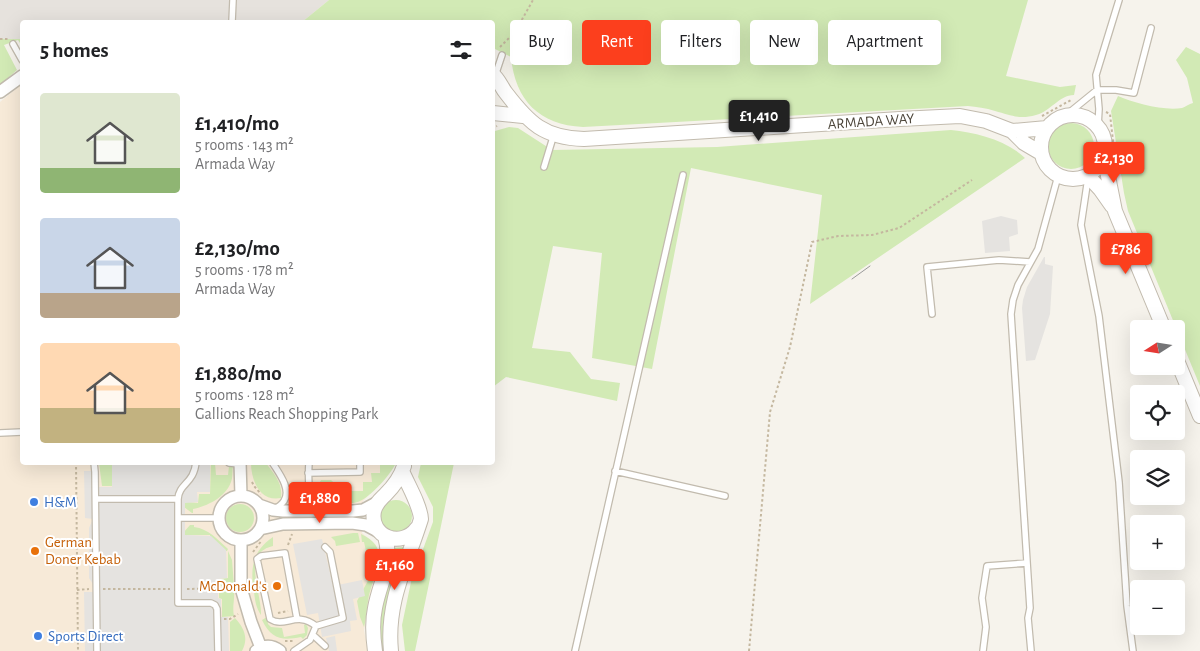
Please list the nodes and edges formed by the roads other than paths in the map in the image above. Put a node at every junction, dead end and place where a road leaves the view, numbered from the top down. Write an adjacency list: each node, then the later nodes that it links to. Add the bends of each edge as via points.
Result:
1 (233, 0): 3 (lane)
2 (1119, 0): 10 (lane, via 1096,75)
3 (232, 20)
4 (1151, 28): 10 (lane, via 1134,93)
5 (13, 44): 7 (lane)
6 (502, 55): 9 (lane)
7 (20, 56)
8 (20, 77): 11 (street)
9 (497, 79): 12 (street, ARMADA WAY, via 501,102); 14 (street, ARMADA WAY)
10 (1097, 90): 15 (lane); 16 (lane)
11 (0, 92)
12 (495, 110)
13 (495, 113): 14 (street, ARMADA WAY)
14 (523, 116): 19 (street, ARMADA WAY)
15 (1065, 116): 16 (street, via 1077,115); 17 (street)
16 (1098, 126): 21 (street, via 1105,141)
17 (1047, 128): 18 (street, ARMADA WAY); 20 (street, via 1042,140)
18 (1012, 130): 19 (street, ARMADA WAY, via 960,116 584,138); 20 (street, ARMADA WAY, via 1024,143)
19 (554, 134): 22 (lane)
20 (1042, 154): 24 (street, ARMADA WAY, via 1050,170)
21 (1104, 156): 25 (street, via 1098,168); 26 (street)
22 (544, 167)
23 (683, 175): 41 (lane)
24 (1058, 176): 25 (street, via 1073,180); 27 (lane, via 1038,249)
25 (1088, 176): 26 (street); 76 (lane, via 1081,225 1099,316 1120,482)
26 (1115, 211): 29 (street)
27 (1030, 262): 28 (lane, via 999,260 927,267); 61 (lane, via 1018,285 1011,314)
28 (932, 314)
29 (1160, 320)
30 (1183, 375): 31 (street)
31 (1200, 416)
32 (20, 432): 33 (lane)
33 (0, 433)
34 (94, 465): 48 (lane)
35 (195, 465): 49 (lane, via 194,473 178,493)
36 (237, 465): 45 (street)
37 (274, 465): 43 (lane)
38 (308, 465): 42 (lane)
39 (360, 465): 42 (lane, via 360,472)
40 (403, 467): 47 (street); 50 (street)
41 (615, 471): 46 (lane); 73 (lane)
42 (308, 473): 44 (lane)
43 (286, 489): 44 (lane); 52 (lane, via 285,500)
44 (310, 491): 53 (lane, via 315,504)
45 (240, 496): 51 (street); 55 (street, via 228,501)
46 (725, 496)
47 (382, 498): 50 (street, via 395,492 405,493); 53 (street, via 362,510); 58 (street, via 374,521)
48 (96, 499): 49 (lane); 67 (lane)
49 (178, 499): 54 (lane)
50 (414, 499): 56 (street, via 420,511)
51 (261, 501): 52 (street); 57 (street, via 263,517)
52 (273, 510): 53 (street)
53 (324, 511)
54 (178, 518): 55 (lane); 68 (lane, via 178,604 211,603 215,606)
55 (220, 518): 59 (street, via 224,531)
56 (418, 526): 58 (street, via 408,537 400,539); 72 (street, via 392,606)
57 (260, 529): 58 (street, via 283,524 352,523 366,525); 59 (street, via 252,537)
58 (383, 534): 71 (street, via 389,561 375,608)
59 (241, 540): 66 (street, via 242,588)
60 (325, 547): 63 (lane, via 330,552 342,618)
61 (1027, 563): 74 (lane, via 987,566 982,598 986,627); 75 (lane)
62 (297, 619): 62 (lane, via 286,556 282,553 261,556 257,560 268,615 278,623); 63 (lane, via 308,619)
63 (316, 626): 64 (lane)
64 (313, 635): 65 (lane); 70 (lane)
65 (324, 646)
66 (258, 649): 69 (street, via 272,647)
67 (97, 651)
68 (218, 651)
69 (280, 651)
70 (294, 651)
71 (375, 651)
72 (391, 651)
73 (575, 651)
74 (983, 651)
75 (1031, 651)
76 (1133, 651)

